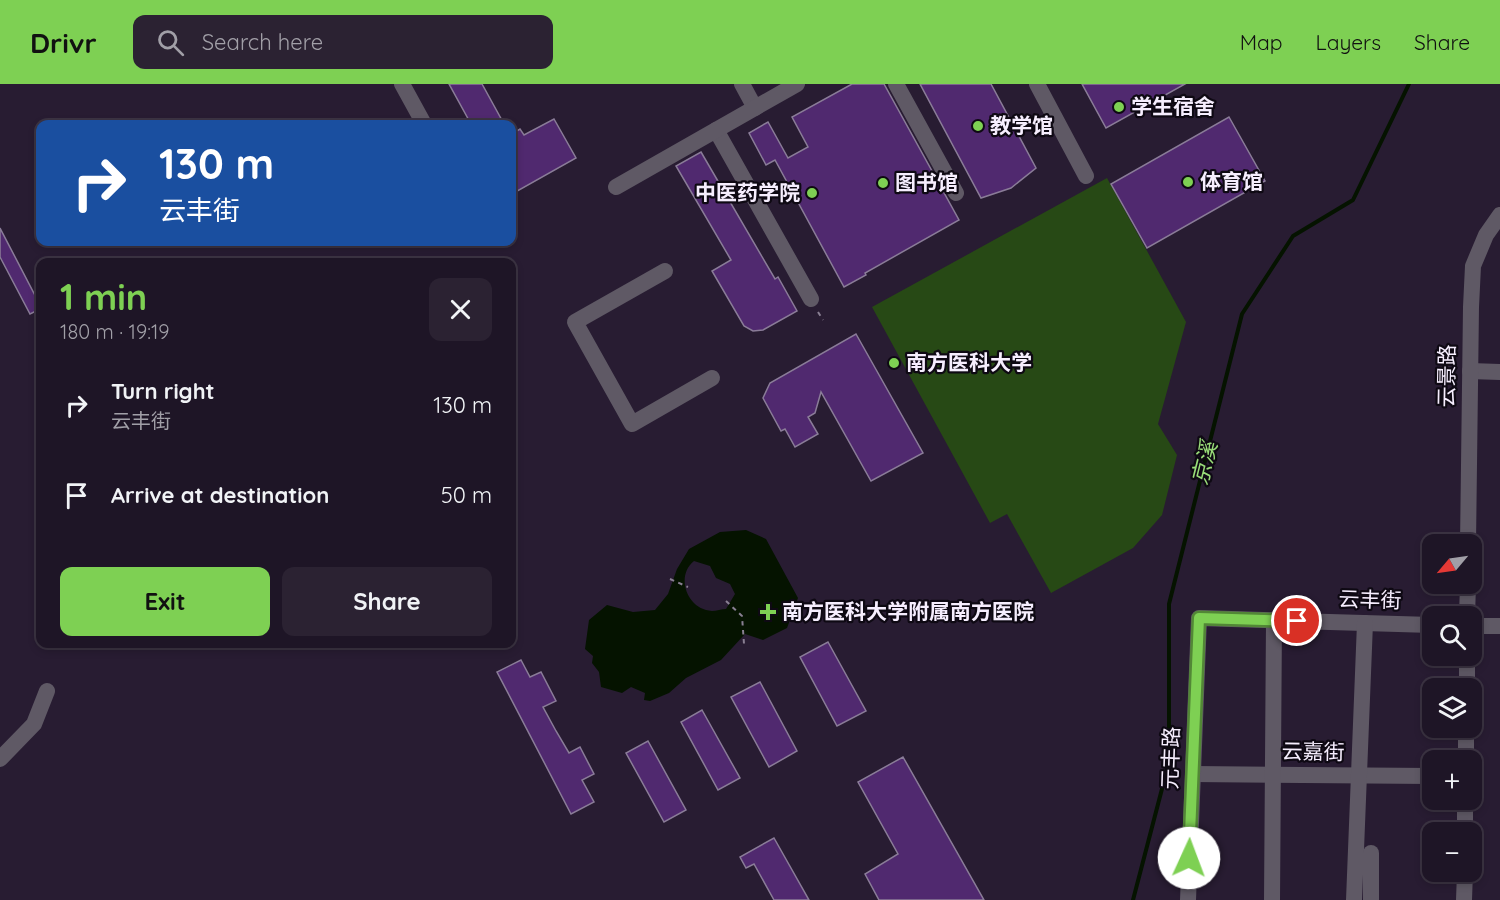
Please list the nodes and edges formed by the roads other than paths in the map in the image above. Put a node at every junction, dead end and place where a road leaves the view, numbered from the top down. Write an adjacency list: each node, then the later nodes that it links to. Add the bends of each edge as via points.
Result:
1 (402, 84): 7 (street)
2 (742, 84): 6 (street)
3 (797, 84): 6 (street)
4 (896, 84): 11 (street)
5 (1037, 84): 9 (street)
6 (755, 108): 8 (street)
7 (422, 120)
8 (716, 130): 10 (street); 14 (street)
9 (1086, 176)
10 (616, 187)
11 (956, 193)
12 (1500, 215): 15 (street, 云景路, via 1486,235 1473,266)
13 (665, 271): 17 (street, via 575,322 632,424)
14 (811, 299)
15 (1470, 371): 16 (street); 18 (street, 云景路)
16 (1500, 372)
17 (712, 378)
18 (1468, 534)
19 (1199, 618): 20 (street, 云丰街); 27 (street, 元丰路)
20 (1274, 620): 21 (street, 云丰街); 28 (street)
21 (1365, 623): 22 (street, 云丰街); 29 (street)
22 (1422, 625)
23 (1482, 626): 24 (street)
24 (1500, 626)
25 (47, 691): 26 (street, via 34,724)
26 (0, 759)
27 (1192, 774): 28 (street, 云嘉街); 33 (street, 元丰路)
28 (1273, 774): 29 (street, 云嘉街); 34 (street)
29 (1358, 775): 30 (street, 云嘉街); 35 (street)
30 (1422, 776)
31 (1371, 853): 36 (street)
32 (1465, 882): 37 (street)
33 (1188, 900)
34 (1272, 900)
35 (1354, 900)
36 (1371, 900)
37 (1464, 900)

